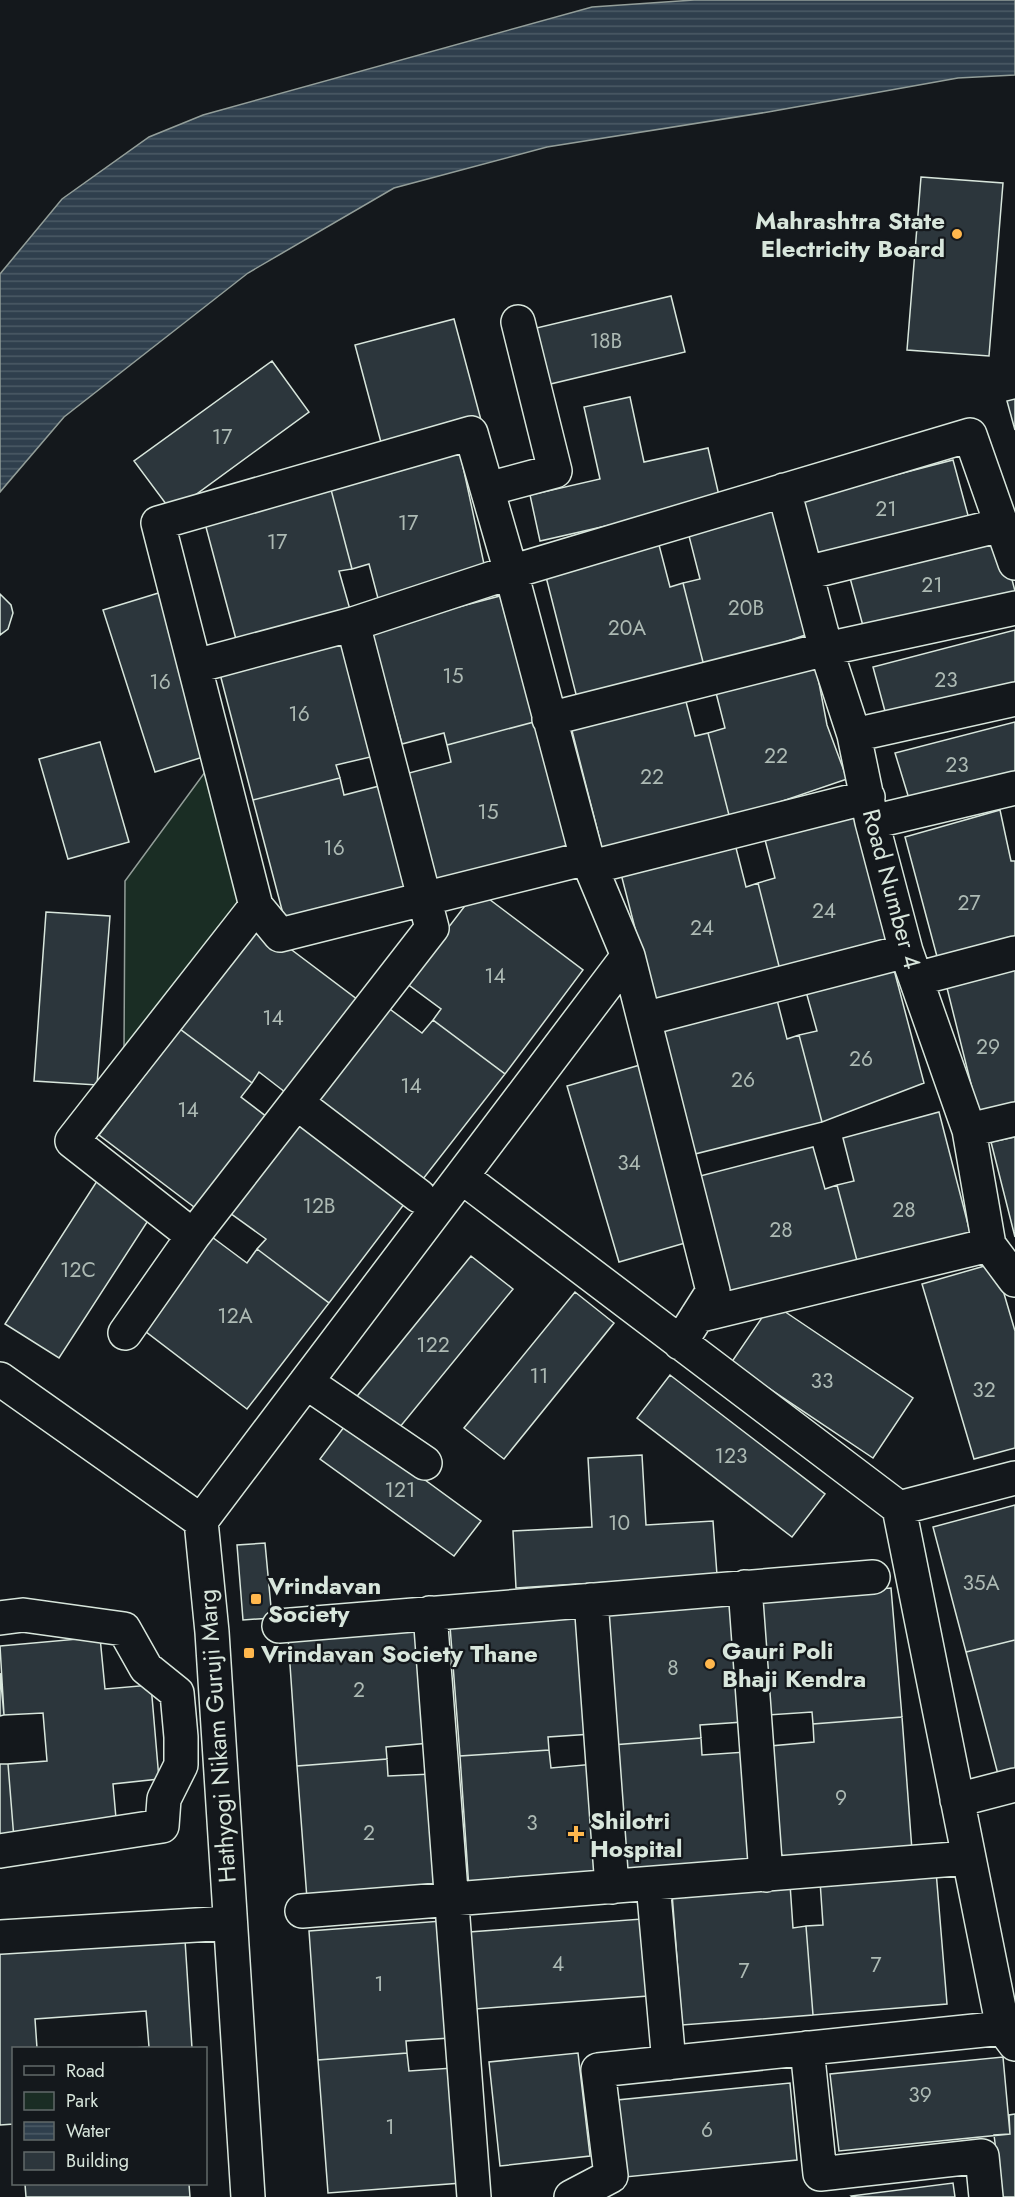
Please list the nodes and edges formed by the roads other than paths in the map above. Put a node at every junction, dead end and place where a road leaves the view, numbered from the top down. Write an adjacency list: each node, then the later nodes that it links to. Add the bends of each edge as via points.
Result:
1 (518, 322): 2 (street, via 555,471)
2 (488, 489): 6 (street); 11 (street, via 471,433 158,522)
3 (784, 490): 4 (street, via 970,435); 6 (street); 7 (street, Road Number 4)
4 (1001, 525): 5 (street); 7 (street)
5 (1015, 563)
6 (511, 572): 9 (street); 13 (street)
7 (806, 573): 10 (street, Road Number 4)
8 (1015, 608): 10 (street)
9 (353, 624): 11 (street); 18 (street)
10 (826, 649): 13 (street); 14 (street, Road Number 4)
11 (196, 666): 19 (street)
12 (1015, 699): 14 (street)
13 (549, 719): 17 (street)
14 (854, 735): 16 (street, Road Number 4)
15 (1014, 793): 16 (street)
16 (870, 809): 17 (street); 22 (street, Road Number 4)
17 (590, 863): 18 (street); 21 (street)
18 (425, 898): 19 (street, via 280,935); 24 (street, via 432,928)
19 (256, 906): 29 (street, via 72,1141)
20 (1015, 953): 22 (street)
21 (628, 956): 23 (street); 27 (street)
22 (911, 965): 23 (street); 26 (street, Road Number 4)
23 (644, 1019): 32 (street, via 713,1291)
24 (297, 1103): 28 (street); 29 (street)
25 (1015, 1119): 26 (street)
26 (969, 1130): 30 (street, Road Number 4)
27 (462, 1177): 32 (street); 35 (street)
28 (419, 1196)
29 (193, 1236): 33 (street)
30 (989, 1245): 31 (street, Road Number 4); 32 (street)
31 (1015, 1280)
32 (689, 1329): 38 (street)
33 (124, 1333)
34 (0, 1379): 39 (street)
35 (306, 1382): 36 (street); 39 (street)
36 (425, 1462)
37 (1015, 1478): 38 (street)
38 (899, 1508): 49 (street)
39 (201, 1521): 46 (street, Hathyogi Nikam Guruji Marg)
40 (873, 1576): 41 (street)
41 (746, 1587): 42 (street); 52 (street)
42 (591, 1600): 43 (street); 54 (street)
43 (430, 1613): 45 (street); 55 (street)
44 (0, 1618): 47 (street, via 23,1615 124,1629 146,1668 177,1694)
45 (279, 1626)
46 (218, 1734): 47 (street); 57 (street, Hathyogi Nikam Guruji Marg)
47 (181, 1737): 50 (street, via 181,1765 164,1799 162,1826)
48 (1015, 1785): 49 (street)
49 (957, 1800): 51 (street)
50 (0, 1851)
51 (968, 1858): 52 (street); 59 (street)
52 (765, 1875): 53 (street)
53 (652, 1884): 54 (street); 61 (street)
54 (612, 1887): 55 (street)
55 (452, 1900): 56 (street); 63 (street)
56 (302, 1911)
57 (230, 1923): 58 (street); 62 (street, Hathyogi Nikam Guruji Marg)
58 (0, 1937)
59 (1009, 2036): 60 (street)
60 (807, 2048): 61 (street); 65 (street, via 820,2174 982,2156)
61 (669, 2063): 64 (street, via 598,2070 612,2176)
62 (248, 2197)
63 (474, 2197)
64 (571, 2197)
65 (986, 2197)

